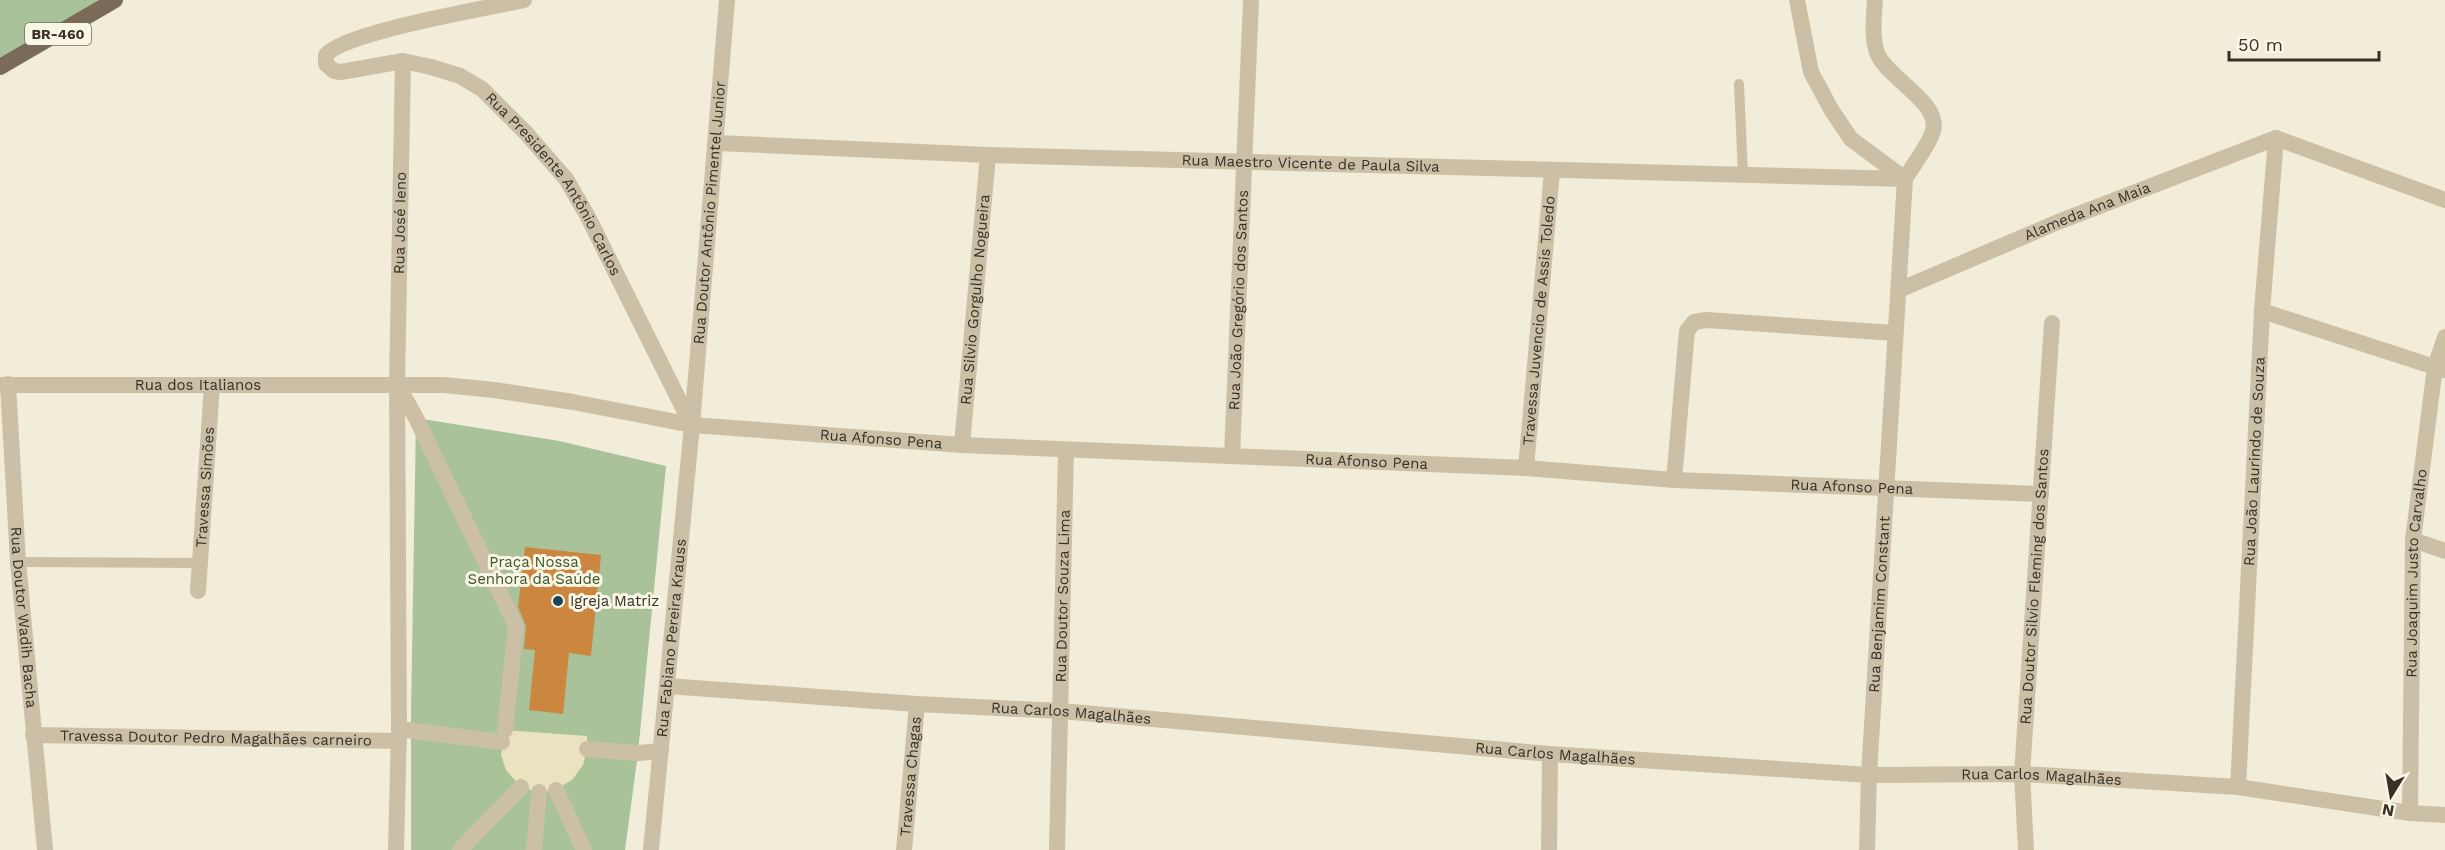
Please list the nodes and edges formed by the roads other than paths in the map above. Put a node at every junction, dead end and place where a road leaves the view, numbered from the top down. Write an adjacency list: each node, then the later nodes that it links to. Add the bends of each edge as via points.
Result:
1 (115, 0): 8 (main road, BR-460)
2 (524, 0): 7 (street, Rua Presidente Antônio Carlos, via 383,30 336,46 326,55 330,69 341,72)
3 (727, 0): 11 (street, Rua Doutor Antônio Pimentel Junior)
4 (1251, 0): 13 (street, Rua João Gregório dos Santos)
5 (1797, 0): 16 (street, via 1811,72 1832,111 1851,139)
6 (1875, 0): 16 (street, via 1877,54 1893,76 1930,110 1933,121 1933,130)
7 (403, 61): 24 (street, Rua José Ieno); 27 (street, Rua Presidente Antônio Carlos, via 460,76 482,89 566,178)
8 (0, 68)
9 (1739, 84): 15 (lane)
10 (2276, 138): 17 (street); 18 (street, Alameda Ana Maia, via 2058,222); 19 (street, Rua João Laurindo de Souza)
11 (717, 143): 12 (street, Rua Maestro Vicente de Paula Silva); 27 (street, Rua Doutor Antônio Pimentel Junior)
12 (988, 155): 13 (street, Rua Maestro Vicente de Paula Silva); 28 (street, Rua Silvio Gorgulho Nogueira)
13 (1244, 162): 14 (street, Rua Maestro Vicente de Paula Silva); 30 (street, Rua João Gregório dos Santos)
14 (1552, 171): 15 (street, Rua Maestro Vicente de Paula Silva); 31 (street, Travessa Juvencio de Assis Toledo)
15 (1743, 175): 16 (street, Rua Maestro Vicente de Paula Silva)
16 (1905, 179): 18 (street, Rua Benjamim Constant)
17 (2445, 200)
18 (1899, 290): 21 (street, Rua Benjamim Constant)
19 (2262, 311): 23 (street); 50 (street, Rua João Laurindo de Souza)
20 (2052, 323): 34 (street, Rua Doutor Silvio Fleming dos Santos)
21 (1895, 333): 32 (street, via 1694,322 1687,331); 33 (street, Rua Benjamim Constant)
22 (2445, 337): 23 (street, Rua Joaquim Justo Carvalho)
23 (2440, 369): 35 (street, Rua Joaquim Justo Carvalho)
24 (397, 384): 26 (street, Rua dos Italianos); 27 (street, via 494,390); 44 (street); 44 (street, Travessa Doutor Pedro Magalhães carneiro, via 516,626 504,736)
25 (4, 385): 26 (street, Rua dos Italianos); 37 (street, Rua Doutor Wadih Bacha)
26 (212, 385): 38 (street, Travessa Simões)
27 (692, 425): 28 (street, Rua Afonso Pena); 40 (street, Rua Fabiano Pereira Krauss)
28 (962, 445): 29 (street, Rua Afonso Pena)
29 (1066, 450): 30 (street, Rua Afonso Pena); 42 (street, Rua Doutor Souza Lima)
30 (1232, 456): 31 (street, Rua Afonso Pena)
31 (1526, 468): 32 (street, Rua Afonso Pena)
32 (1674, 480): 33 (street, Rua Afonso Pena)
33 (1886, 487): 34 (street, Rua Afonso Pena); 49 (street, Rua Benjamim Constant)
34 (2041, 494): 48 (street, Rua Doutor Silvio Fleming dos Santos)
35 (2413, 540): 36 (street); 54 (street, Rua Joaquim Justo Carvalho)
36 (2445, 551)
37 (18, 562): 38 (lane); 43 (street, Rua Doutor Wadih Bacha)
38 (201, 563): 39 (street, Travessa Simões)
39 (198, 591)
40 (667, 686): 41 (street, Rua Carlos Magalhães); 46 (street, Rua Fabiano Pereira Krauss)
41 (917, 704): 42 (street, Rua Carlos Magalhães); 62 (street, Travessa Chagas)
42 (1061, 711): 47 (street, Rua Carlos Magalhães); 63 (street, Rua Doutor Souza Lima)
43 (33, 735): 44 (street, Travessa Doutor Pedro Magalhães carneiro); 56 (street, Rua Doutor Wadih Bacha)
44 (399, 735): 57 (street)
45 (587, 749): 46 (street)
46 (661, 751): 61 (street, Rua Fabiano Pereira Krauss)
47 (1550, 754): 49 (street, Rua Carlos Magalhães); 64 (street)
48 (2022, 774): 49 (street, Rua Carlos Magalhães); 50 (street, Rua Carlos Magalhães); 66 (street, Rua Doutor Silvio Fleming dos Santos)
49 (1869, 775): 65 (street, Rua Benjamim Constant)
50 (2238, 786): 54 (street, Rua Carlos Magalhães)
51 (521, 787): 58 (street)
52 (556, 790): 60 (street)
53 (539, 792): 59 (street)
54 (2410, 813): 55 (street, Rua Carlos Magalhães)
55 (2445, 815)
56 (45, 850)
57 (396, 850)
58 (460, 850)
59 (534, 850)
60 (584, 850)
61 (651, 850)
62 (904, 850)
63 (1057, 850)
64 (1549, 850)
65 (1867, 850)
66 (2026, 850)

